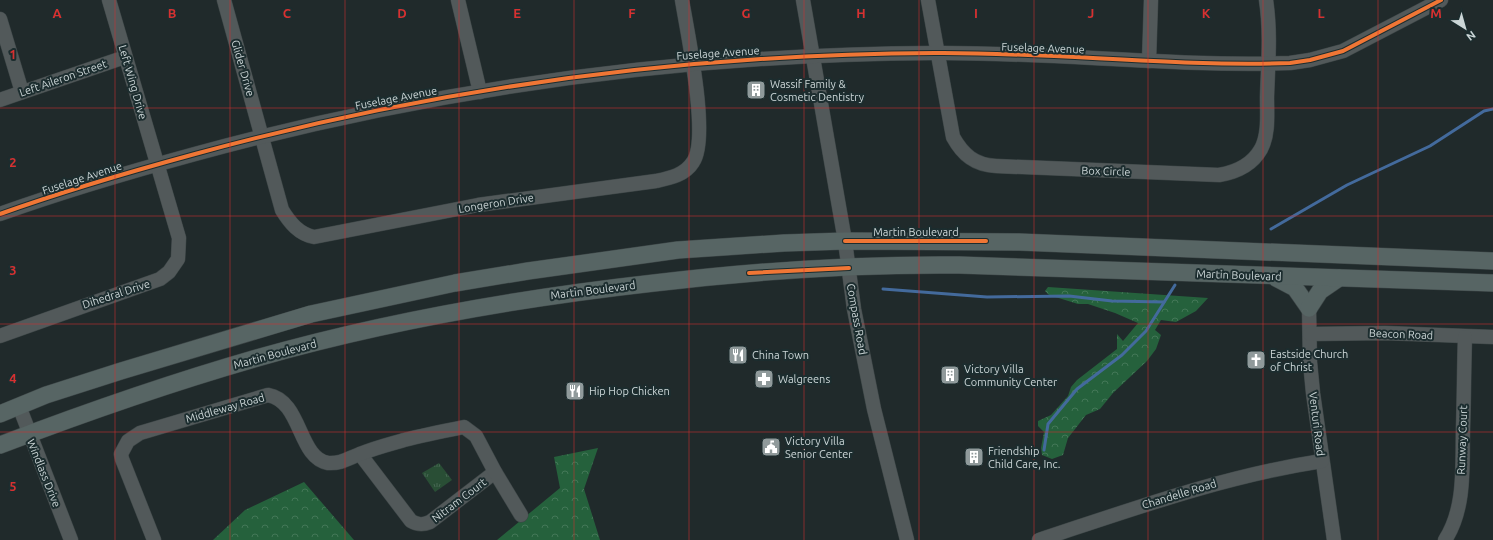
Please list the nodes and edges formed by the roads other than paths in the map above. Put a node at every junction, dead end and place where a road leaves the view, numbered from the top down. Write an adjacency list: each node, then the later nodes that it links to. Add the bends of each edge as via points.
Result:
1 (109, 0): 13 (street, Left Wing Drive)
2 (224, 0): 20 (street, Glider Drive)
3 (458, 0): 18 (street)
4 (682, 0): 15 (street, Longeron Drive)
5 (803, 0): 12 (street, Compass Road)
6 (928, 0): 11 (street, Box Circle)
7 (1151, 0): 14 (street)
8 (1266, 0): 16 (street, Box Circle)
9 (1441, 0): 16 (street, Fuselage Avenue, via 1343,51 1310,60)
10 (0, 19): 17 (street)
11 (938, 53): 12 (street, Fuselage Avenue); 14 (street, Fuselage Avenue); 16 (street, Box Circle, via 953,137 963,152 978,163 1021,168 1219,175 1231,173 1245,166 1258,154 1263,144 1266,129)
12 (813, 56): 15 (street, Fuselage Avenue); 23 (street, Compass Road)
13 (125, 57): 17 (street, Left Aileron Street); 21 (street, Left Wing Drive)
14 (1149, 60): 16 (street, Fuselage Avenue)
15 (693, 63): 18 (street, Fuselage Avenue, via 550,80); 20 (street, Longeron Drive, via 699,139 696,155 688,169 677,176 656,181 478,205 314,237 293,226 282,210)
16 (1268, 64)
17 (22, 92): 19 (street, Left Aileron Street)
18 (480, 92): 20 (street, Fuselage Avenue, via 388,107)
19 (0, 100)
20 (262, 136): 21 (street, Fuselage Avenue)
21 (157, 164): 22 (street, Fuselage Avenue); 31 (street, Dihedral Drive, via 179,238 178,259 169,272 152,284 81,306)
22 (0, 214)
23 (845, 241): 24 (main road, Martin Boulevard, via 1019,242); 25 (street, Compass Road); 34 (main road, Martin Boulevard, via 678,250 447,285 311,314 121,371)
24 (1493, 261)
25 (848, 268): 26 (main road, Martin Boulevard, via 916,264); 36 (main road, Martin Boulevard, via 736,273 552,295 472,308 367,330 258,358); 44 (street, Compass Road, via 874,409)
26 (1271, 275): 27 (main road, Martin Boulevard); 29 (main road, via 1295,288)
27 (1339, 278): 28 (main road, Martin Boulevard); 29 (main road, via 1320,291)
28 (1493, 283)
29 (1309, 308): 30 (street, Venturi Road)
30 (1310, 334): 32 (street, Beacon Road); 39 (street, Venturi Road, via 1310,362)
31 (0, 336)
32 (1465, 336): 33 (street, Beacon Road); 47 (street, Runway Court, via 1462,476 1456,516)
33 (1493, 337)
34 (19, 406): 35 (main road, Martin Boulevard); 36 (street, Windlass Drive)
35 (0, 414)
36 (28, 434): 37 (main road, Martin Boulevard); 42 (street, Windlass Drive)
37 (0, 445)
38 (360, 454): 40 (street, Middleway Road, via 405,440 464,427 476,436); 40 (street, Nitram Court, via 411,521 417,524 430,522); 43 (street, Middleway Road, via 343,462 321,460 310,449 285,403 275,396 268,395 140,434 128,442 121,454)
39 (1322, 461): 45 (street, Chandelle Road, via 1262,472 1194,489); 46 (street, Venturi Road)
40 (495, 472): 41 (street)
41 (521, 516)
42 (71, 540)
43 (154, 540)
44 (907, 540)
45 (1039, 540)
46 (1334, 540)
47 (1445, 540)

